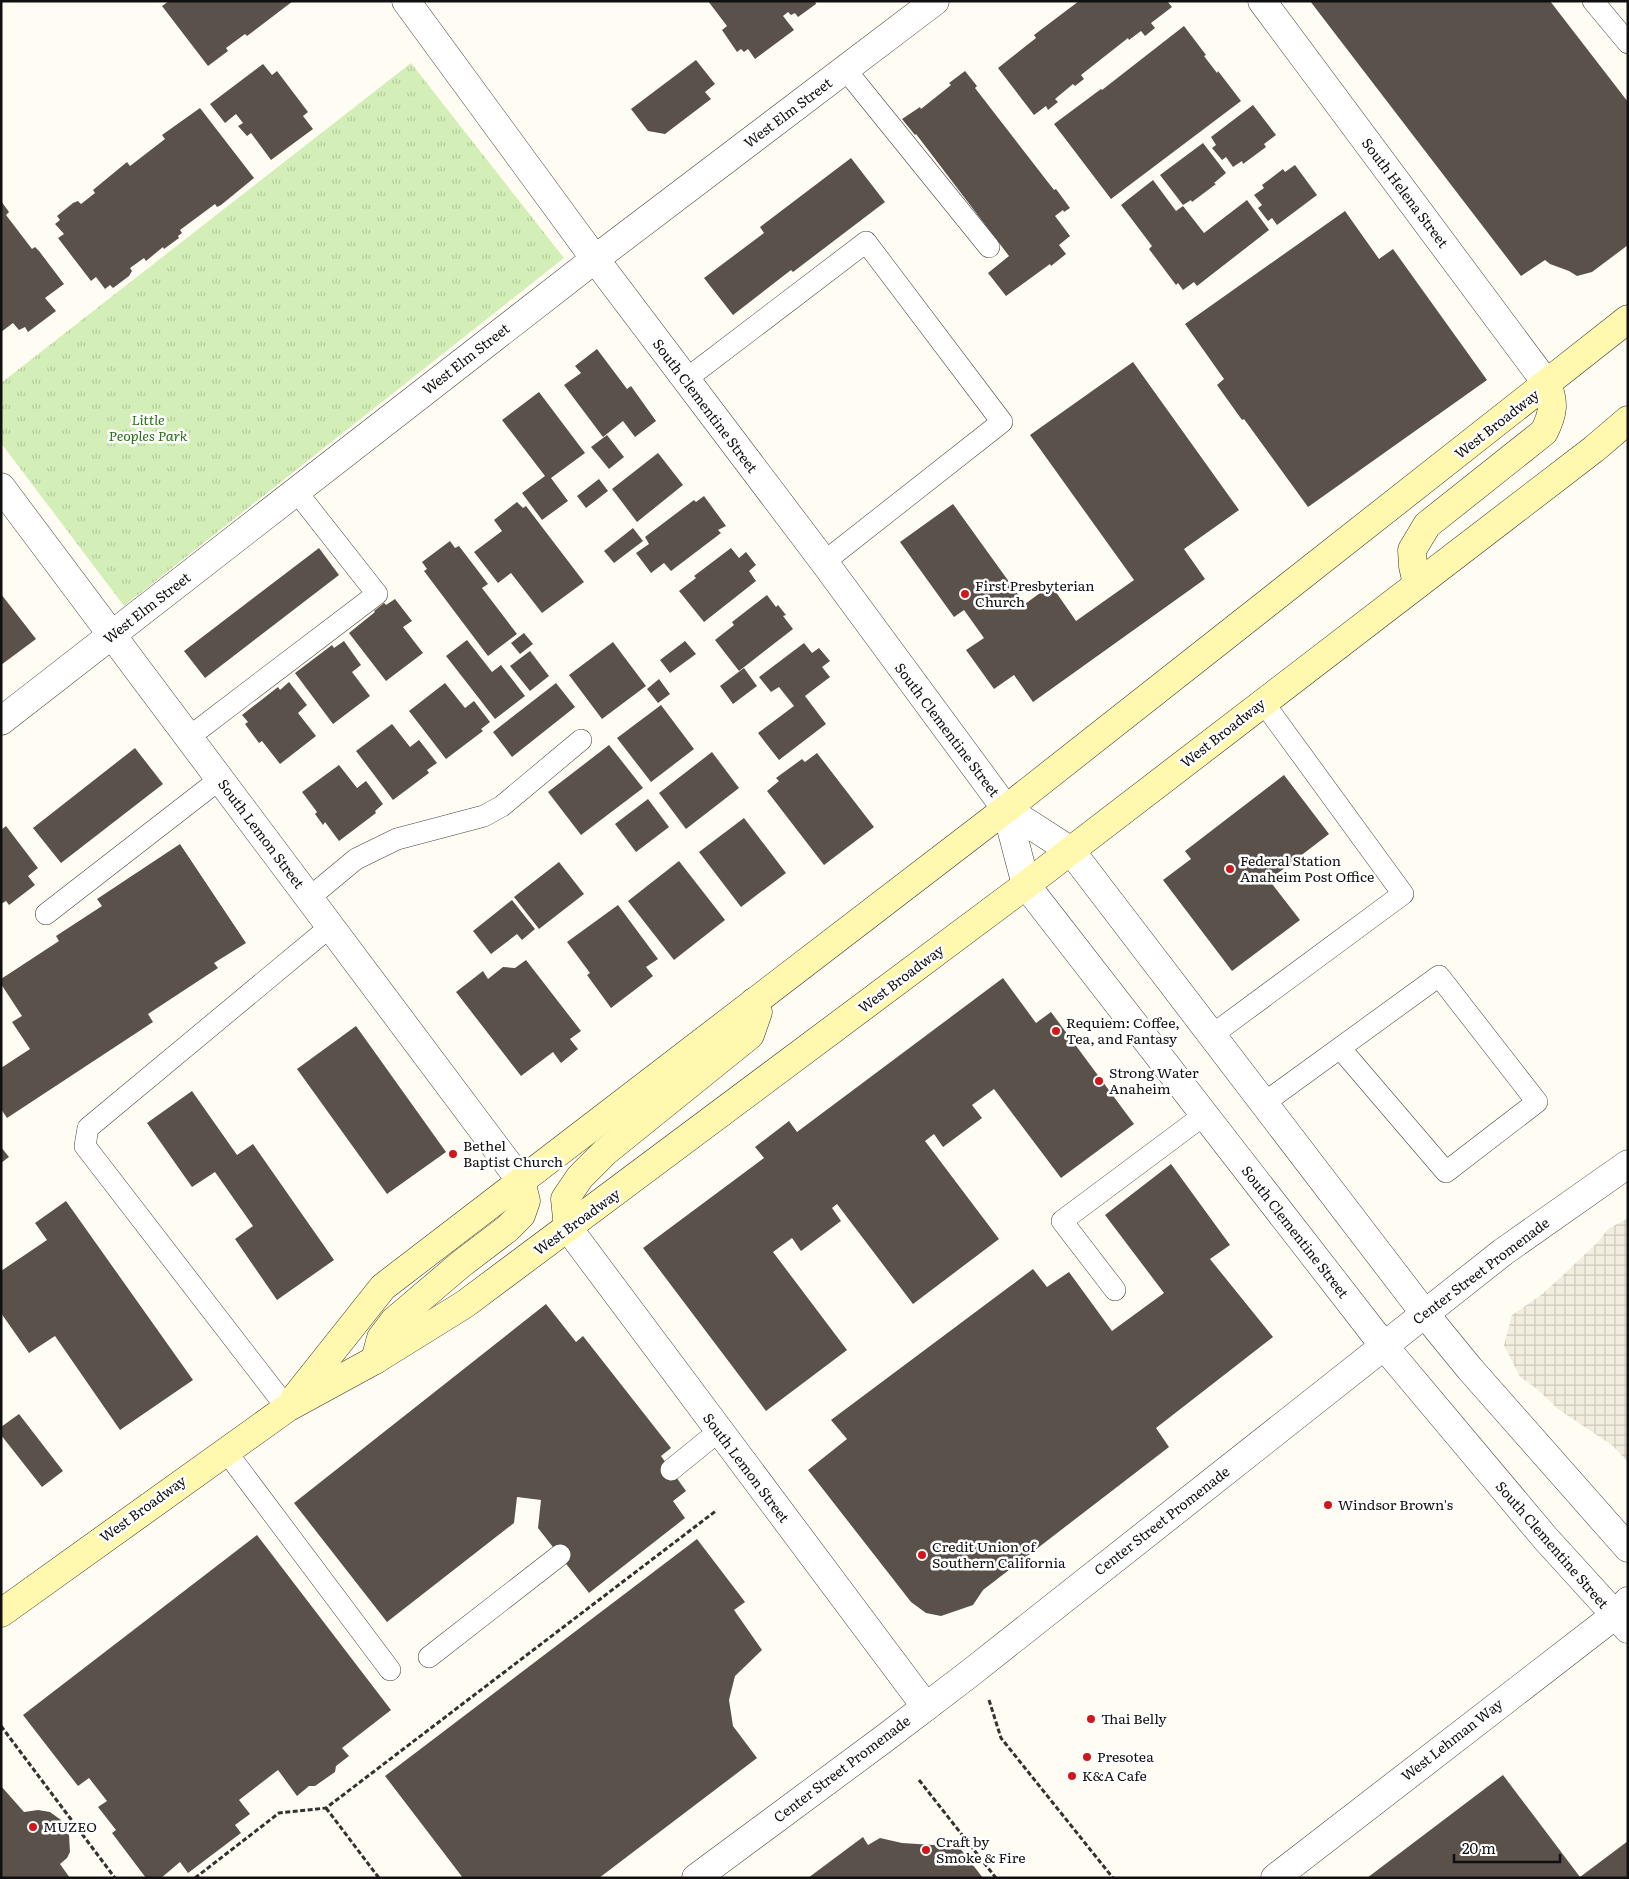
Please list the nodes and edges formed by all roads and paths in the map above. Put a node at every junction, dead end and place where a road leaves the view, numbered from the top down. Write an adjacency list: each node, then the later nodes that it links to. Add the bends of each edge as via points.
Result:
1 (406, 1): 8 (street, South Clementine Street)
2 (935, 1): 6 (street, West Elm Street)
3 (1262, 1): 11 (street, South Helena Street)
4 (1592, 1): 5 (lane)
5 (1628, 43)
6 (846, 69): 7 (lane); 8 (street, West Elm Street)
7 (989, 247)
8 (595, 259): 10 (street, South Clementine Street); 14 (street, West Elm Street)
9 (1628, 319): 11 (main road, West Broadway)
10 (685, 380): 15 (street, South Clementine Street); 15 (lane, via 866,242 1002,422)
11 (1547, 384): 16 (main road, West Broadway, via 1552,396 1552,411 1544,432 1427,525 1412,550); 23 (main road, West Broadway)
12 (1628, 420): 16 (main road, West Broadway)
13 (1, 488): 17 (street, South Lemon Street)
14 (296, 491): 17 (street, West Elm Street); 20 (lane, via 378,594)
15 (824, 562): 23 (street, South Clementine Street)
16 (1417, 584): 18 (main road, West Broadway)
17 (112, 635): 19 (street, West Elm Street); 20 (street, South Lemon Street)
18 (1263, 702): 24 (main road, West Broadway); 30 (lane, via 1403,894)
19 (1, 721)
20 (189, 737): 22 (street, South Lemon Street)
21 (581, 740): 26 (lane, via 490,813 397,839 356,859)
22 (220, 780): 26 (street, South Lemon Street); 27 (lane)
23 (1006, 809): 24 (street, South Clementine Street); 25 (street, South Clementine Street); 29 (main road, West Broadway)
24 (1071, 851): 25 (main road, West Broadway); 30 (street, South Clementine Street)
25 (1026, 886): 33 (street, South Clementine Street); 36 (main road, West Broadway)
26 (309, 898): 28 (street, South Lemon Street)
27 (46, 914)
28 (331, 926): 35 (street, South Lemon Street); 41 (lane, via 88,1128 85,1146)
29 (754, 1002): 35 (main road, West Broadway); 36 (main road, via 758,1012 750,1035 605,1152 580,1177 565,1199)
30 (1212, 1036): 32 (street, South Clementine Street)
31 (1340, 1048): 31 (lane, via 1439,976 1537,1102 1446,1172); 32 (lane)
32 (1264, 1103): 38 (street, South Clementine Street)
33 (1204, 1115): 37 (lane, via 1062,1221); 39 (street, South Clementine Street)
34 (1628, 1164): 38 (street, Center Street Promenade, via 1503,1252)
35 (521, 1180): 40 (main road, via 526,1201 521,1215 394,1321 381,1338); 41 (main road, West Broadway, via 382,1287)
36 (568, 1228): 40 (main road, West Broadway, via 465,1304); 42 (street, South Lemon Street)
37 (1115, 1290)
38 (1425, 1314): 39 (street, Center Street Promenade); 46 (street, South Clementine Street)
39 (1384, 1346): 49 (street, South Clementine Street, via 1546,1539); 53 (street, Center Street Promenade)
40 (375, 1360): 41 (main road, West Broadway)
41 (287, 1408): 43 (main road, West Broadway)
42 (719, 1432): 44 (lane); 53 (street, South Lemon Street)
43 (225, 1450): 48 (main road, West Broadway); 51 (lane)
44 (671, 1470)
45 (717, 1510): 56 (path)
46 (1628, 1548)
47 (560, 1554): 50 (lane)
48 (1, 1612)
49 (1623, 1615): 63 (street, West Lehman Way)
50 (429, 1657)
51 (390, 1670)
52 (989, 1699): 62 (path, via 1001,1738)
53 (926, 1707): 60 (street, Center Street Promenade)
54 (1, 1726): 57 (path)
55 (919, 1780): 61 (path)
56 (326, 1808): 58 (path, via 279,1813); 59 (path)
57 (115, 1878)
58 (195, 1878)
59 (380, 1878)
60 (696, 1878)
61 (996, 1878)
62 (1113, 1878)
63 (1275, 1878)

